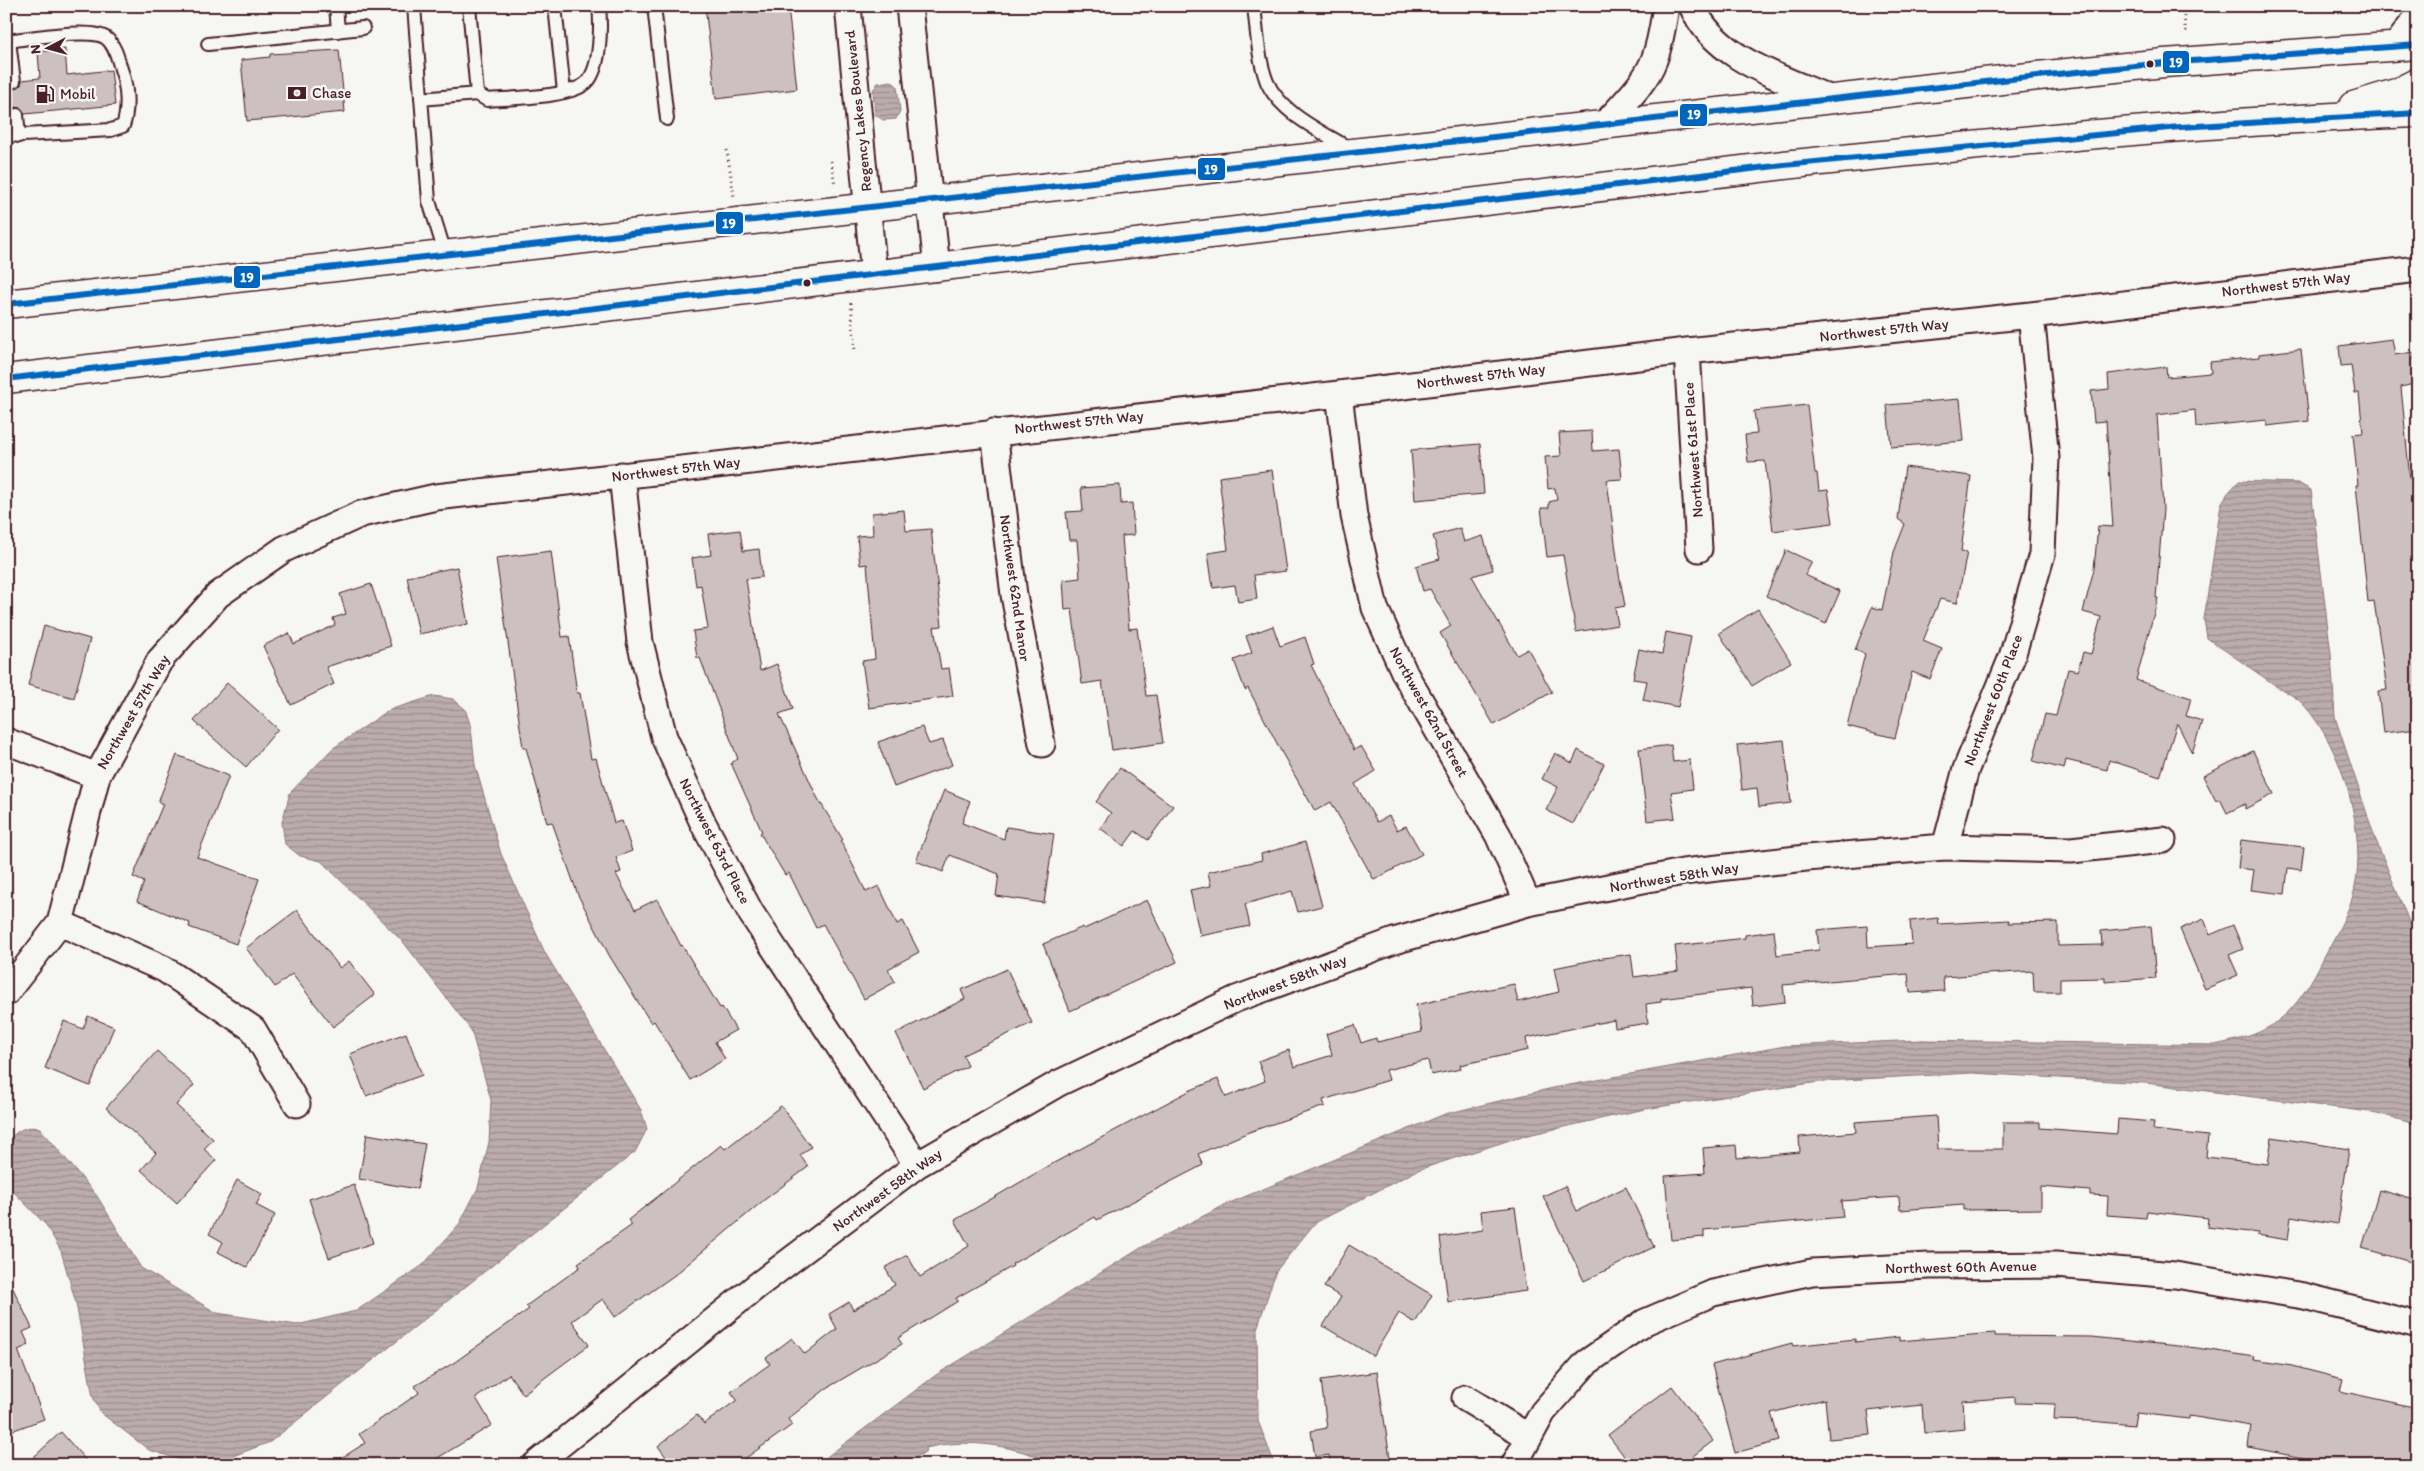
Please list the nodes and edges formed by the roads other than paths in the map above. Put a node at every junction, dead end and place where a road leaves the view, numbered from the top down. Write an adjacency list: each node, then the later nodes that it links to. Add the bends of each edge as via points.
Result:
1 (336, 6): 14 (lane)
2 (414, 6): 22 (lane)
3 (469, 6): 21 (lane)
4 (555, 6): 20 (lane)
5 (599, 6): 20 (lane, via 601,26 595,67 587,82)
6 (654, 6): 27 (lane)
7 (848, 6): 32 (street, Regency Lakes Boulevard)
8 (909, 6): 31 (street)
9 (1254, 6): 30 (lane, via 1259,50 1268,83 1284,106)
10 (1666, 6): 28 (street, via 1654,62)
11 (1692, 6): 23 (street, via 1707,32 1732,54)
12 (2418, 16): 17 (street)
13 (363, 28): 14 (lane)
14 (338, 31): 16 (lane)
15 (8, 41): 18 (lane); 29 (lane, via 89,33 106,38 114,49 123,74 128,113 123,126 111,130)
16 (208, 44)
17 (2407, 46): 23 (main road, via 2157,64)
18 (14, 81)
19 (2418, 82): 26 (main road, via 2396,93)
20 (564, 92): 21 (lane, via 486,100)
21 (477, 94): 22 (lane)
22 (421, 99): 33 (lane, via 429,201)
23 (1831, 99): 28 (main road)
24 (2418, 113): 26 (main road)
25 (17, 115): 29 (lane)
26 (2316, 118): 34 (main road, via 2043,138 1784,164)
27 (667, 119)
28 (1605, 124): 30 (main road)
29 (12, 136)
30 (1354, 152): 31 (main road)
31 (929, 199): 32 (main road); 34 (street)
32 (867, 206): 33 (main road); 36 (street, Regency Lakes Boulevard)
33 (444, 253): 37 (main road)
34 (937, 268): 36 (main road)
35 (2418, 269): 38 (street, Northwest 57th Way)
36 (874, 275): 40 (main road)
37 (6, 304)
38 (2031, 315): 39 (street, Northwest 57th Way); 49 (street, Northwest 60th Place, via 2046,458 2042,554 2012,657 1966,769)
39 (1687, 351): 41 (street, Northwest 57th Way); 44 (street, Northwest 61st Place)
40 (6, 380)
41 (1339, 394): 42 (street, Northwest 57th Way); 50 (street, Northwest 62nd Street, via 1354,516 1376,608 1405,674 1498,835)
42 (994, 432): 43 (street, Northwest 57th Way); 46 (street, Northwest 62nd Manor, via 1014,595)
43 (622, 475): 47 (street, Northwest 57th Way, via 436,497 361,514 284,549 218,595 160,660); 54 (street, Northwest 63rd Place, via 640,642 664,737 703,823 751,913)
44 (1699, 549)
45 (6, 741): 47 (street)
46 (1042, 744)
47 (97, 776): 51 (street, Northwest 57th Way)
48 (2164, 840): 49 (street, Northwest 58th Way, via 2071,850)
49 (1945, 847): 50 (street, Northwest 58th Way, via 1682,872)
50 (1528, 903): 54 (street, Northwest 58th Way, via 1394,942 1236,999 1058,1083)
51 (60, 923): 52 (street, Northwest 57th Way); 53 (street, via 164,969 253,1029)
52 (6, 993)
53 (297, 1104)
54 (917, 1165): 58 (street, Northwest 58th Way, via 758,1285)
55 (2418, 1325): 57 (street, Northwest 60th Avenue, via 2304,1296 2155,1273 2056,1265 1928,1266 1812,1272 1713,1293 1645,1322 1586,1363 1543,1412)
56 (1465, 1398): 57 (street)
57 (1529, 1437): 59 (street, Northwest 60th Avenue)
58 (535, 1465)
59 (1514, 1465)

